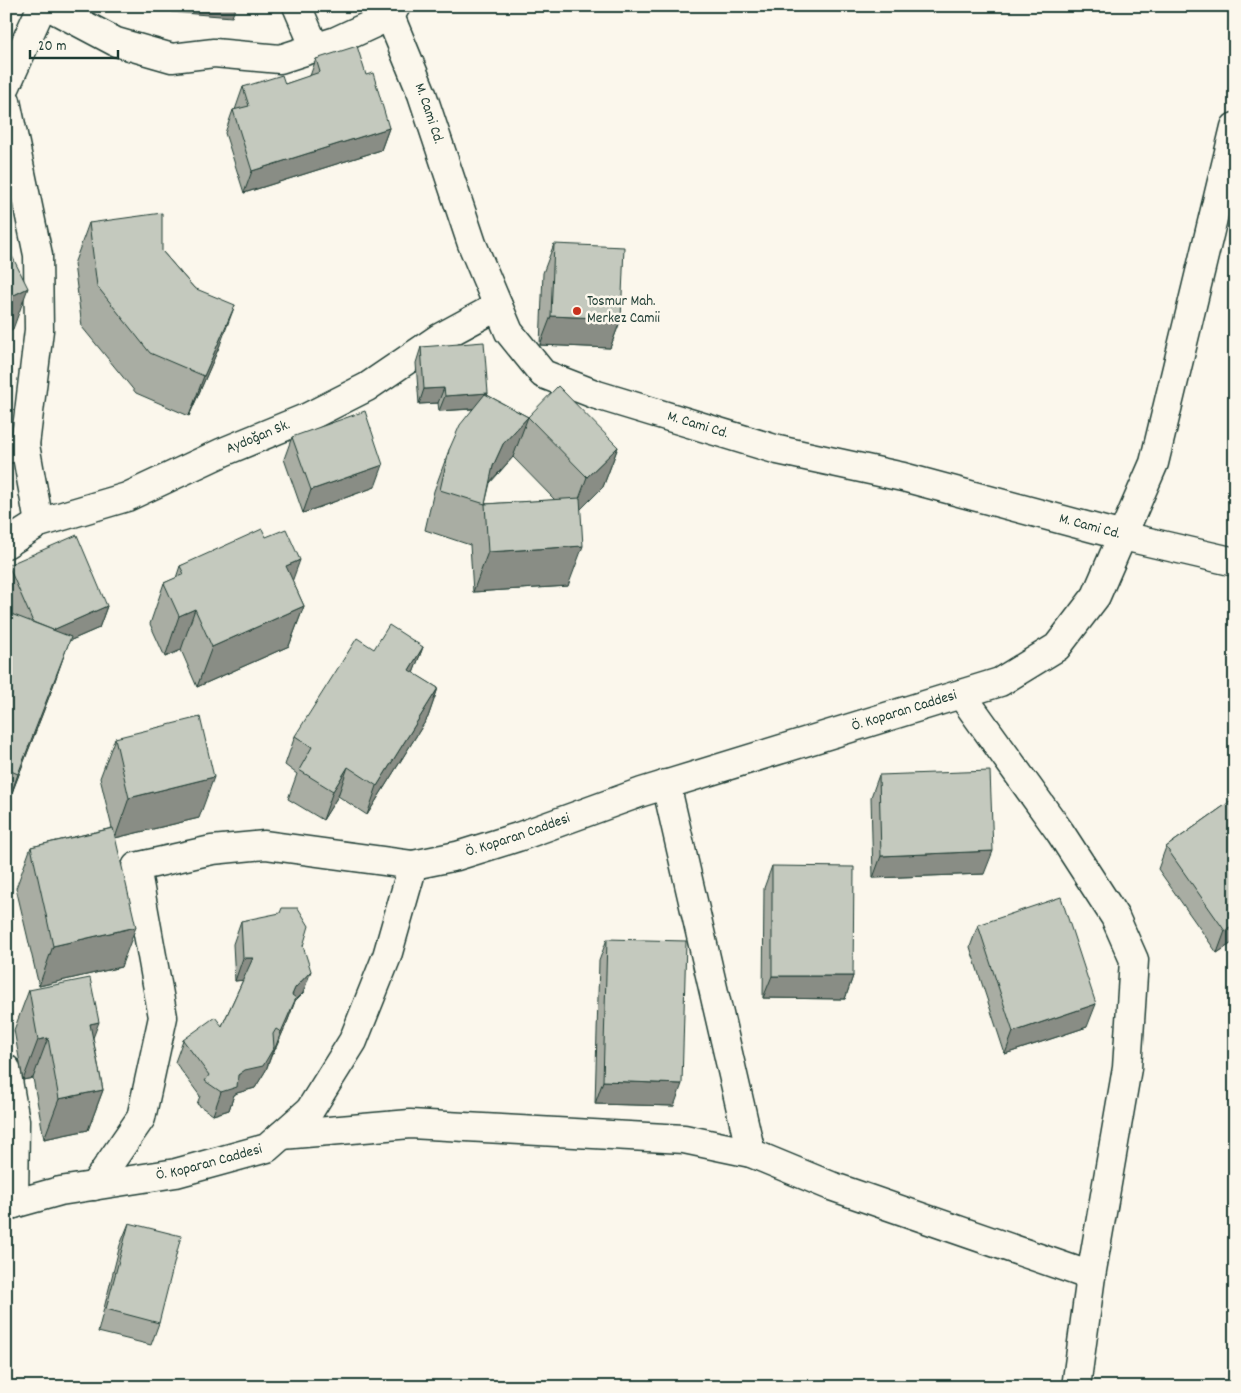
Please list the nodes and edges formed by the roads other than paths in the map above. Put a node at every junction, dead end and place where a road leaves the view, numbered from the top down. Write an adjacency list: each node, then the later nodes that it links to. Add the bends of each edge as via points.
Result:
1 (42, 6): 6 (street)
2 (48, 6): 5 (street, via 116,42 172,58 214,53 280,59)
3 (297, 6): 5 (street)
4 (393, 11): 5 (street); 9 (street, M. Cami Cd., via 472,244)
5 (316, 48)
6 (6, 86)
7 (6, 102): 10 (street, via 38,255 39,330)
8 (1235, 127): 12 (street, Ö. Koparan Caddesi, via 1154,463)
9 (498, 306): 11 (street, Aydoğan Sk., via 439,338 368,387 308,417 223,452 128,497); 12 (street, M. Cami Cd., via 509,332 543,374 597,395 778,450 903,476)
10 (16, 447): 11 (street)
11 (39, 523): 13 (street, Aydoğan Sk.)
12 (1122, 536): 14 (street, M. Cami Cd.); 15 (street, Ö. Koparan Caddesi, via 1096,596 1057,647 1000,682)
13 (6, 544)
14 (1235, 562)
15 (961, 694): 16 (street, Ö. Koparan Caddesi); 23 (street, via 1060,832 1115,918 1134,960 1127,1068)
16 (666, 784): 17 (street, Ö. Koparan Caddesi, via 518,837 457,856); 20 (street)
17 (413, 865): 19 (street, Ö. Koparan Caddesi, via 387,956 353,1041 310,1110); 21 (street, via 265,845 212,850 136,867 163,1017 141,1118)
18 (6, 1070): 22 (street, via 15,1121)
19 (282, 1134): 20 (street, via 410,1124 684,1139); 21 (street, Ö. Koparan Caddesi, via 267,1148 176,1173)
20 (751, 1154): 23 (street, via 831,1186)
21 (94, 1186): 22 (street, Ö. Koparan Caddesi, via 60,1191)
22 (10, 1205)
23 (1091, 1276): 24 (street)
24 (1076, 1387)

